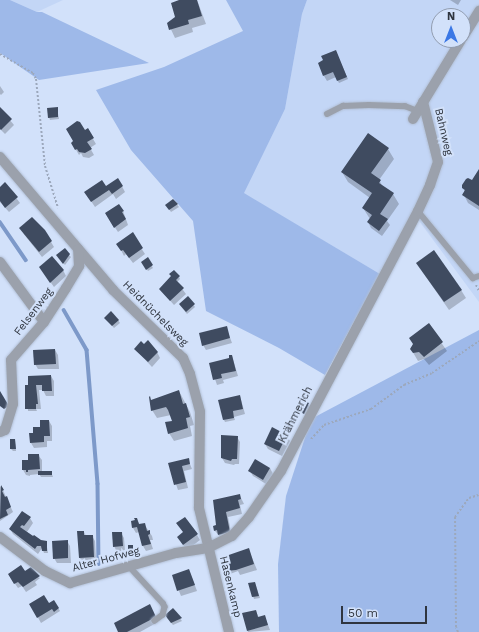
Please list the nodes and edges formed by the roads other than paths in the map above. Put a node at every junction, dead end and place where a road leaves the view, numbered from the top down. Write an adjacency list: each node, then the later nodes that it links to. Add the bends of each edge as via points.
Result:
1 (479, 11): 2 (street)
2 (471, 24)
3 (456, 48): 4 (street, Bahnweg)
4 (423, 102): 6 (street, Bahnweg); 8 (street, Bahnweg, via 438,162)
5 (327, 114): 6 (lane, via 343,106 369,105 405,106)
6 (416, 115)
7 (0, 157): 9 (street, Heidnüchelsweg)
8 (418, 211): 11 (street, Bahnweg); 12 (lane, via 473,278)
9 (78, 249): 13 (street, Felsenweg, via 79,266); 16 (street, Heidnüchelsweg, via 113,290 183,358 190,374 200,412 199,508)
10 (0, 262): 13 (street)
11 (384, 275): 16 (street, Krähmerich, via 281,471 249,517 232,536)
12 (479, 276)
13 (44, 322): 14 (street, Felsenweg, via 11,360 13,404 5,430)
14 (0, 432)
15 (0, 537): 17 (street, Alter Hofweg, via 45,571 70,583)
16 (208, 548): 17 (street, Alter Hofweg, via 176,553); 19 (street, Hasenkamp)
17 (130, 567): 18 (lane, via 165,607 163,615)
18 (155, 621)
19 (229, 632)

